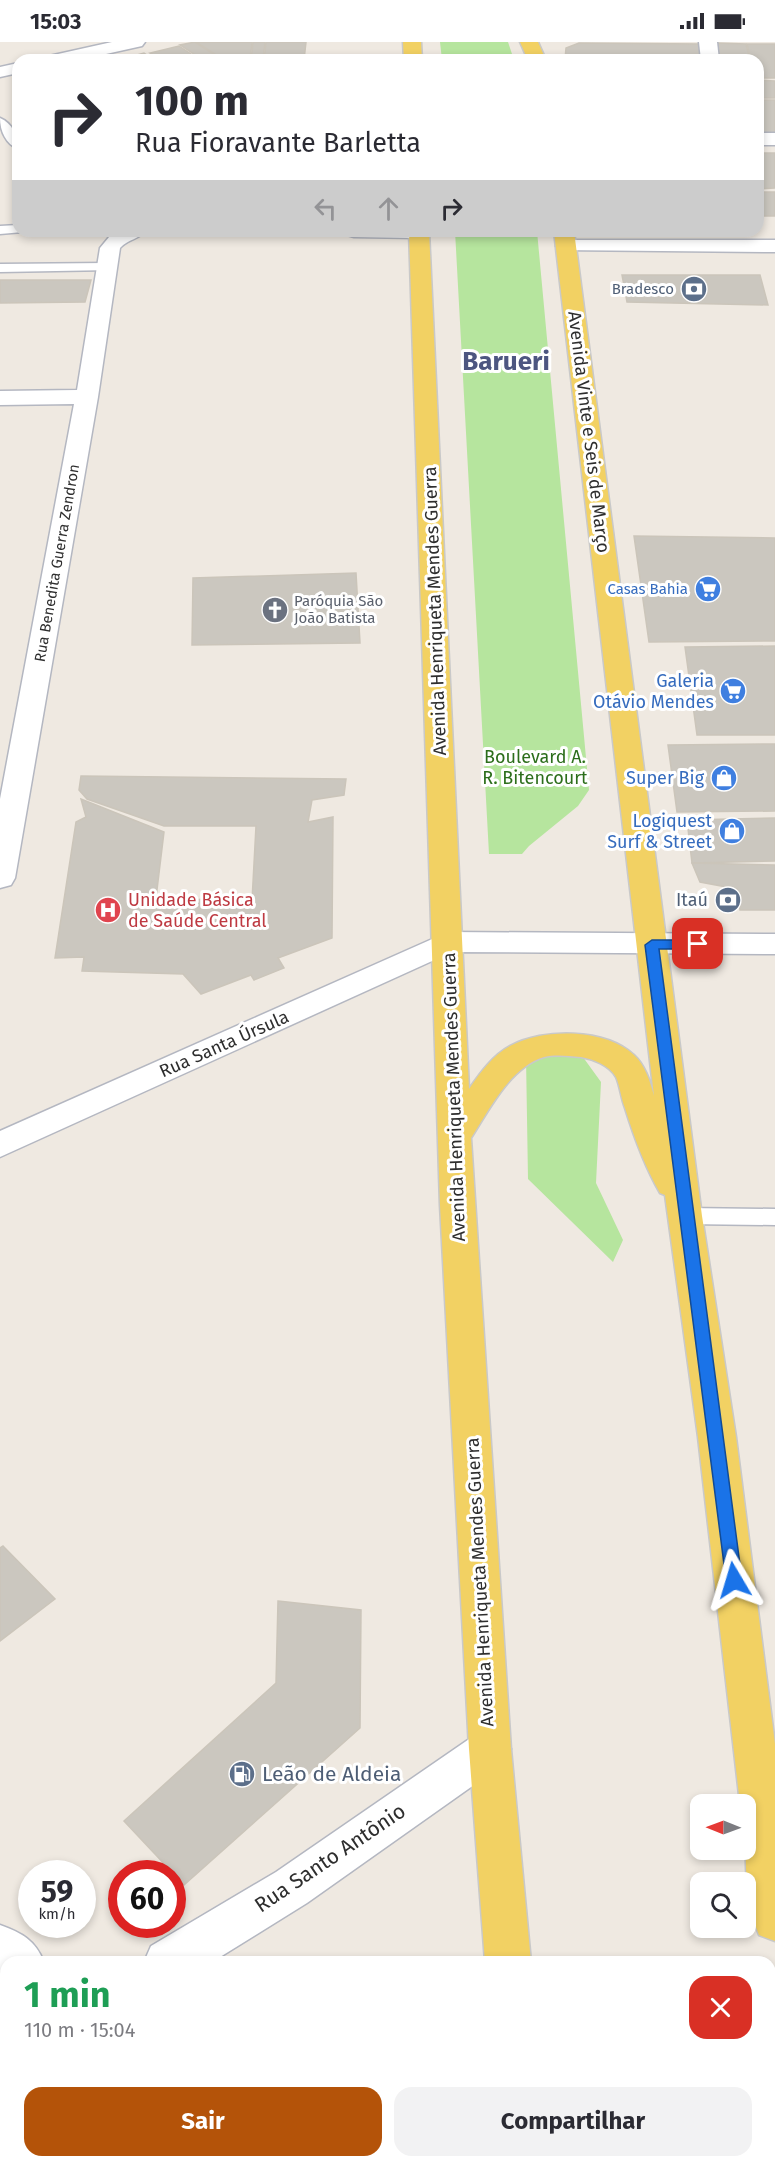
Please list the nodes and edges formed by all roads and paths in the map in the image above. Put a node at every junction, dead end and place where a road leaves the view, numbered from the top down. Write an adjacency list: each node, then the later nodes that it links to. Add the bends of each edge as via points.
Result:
1 (136, 42): 2 (street)
2 (82, 54)
3 (0, 122): 4 (lane)
4 (12, 137)
5 (419, 237): 13 (main road, Avenida Henriqueta Mendes Guerra)
6 (565, 238): 8 (street); 15 (main road, Avenida Vinte e Seis de Março)
7 (114, 245): 9 (lane); 10 (street, Rua Benedita Guerra Zendron)
8 (775, 246)
9 (0, 268)
10 (87, 397): 11 (street); 12 (street, Rua Benedita Guerra Zendron)
11 (0, 398)
12 (0, 878)
13 (448, 942): 15 (street); 16 (main road, Avenida Henriqueta Mendes Guerra); 17 (street, Rua Santa Úrsula)
14 (775, 944): 15 (street)
15 (652, 945): 18 (main road, Avenida Vinte e Seis de Março)
16 (454, 1137): 18 (main road, via 497,1074 520,1053 550,1045 602,1050 619,1059 630,1073 651,1135); 20 (main road, Avenida Henriqueta Mendes Guerra)
17 (0, 1145)
18 (686, 1216): 19 (lane); 21 (main road, Avenida Vinte e Seis de Março)
19 (775, 1217)
20 (490, 1749): 24 (street, Rua Santo Antônio, via 298,1881); 25 (main road, Avenida Henriqueta Mendes Guerra)
21 (775, 1919)
22 (0, 1947): 23 (street)
23 (13, 1956)
24 (179, 1956)
25 (507, 1956)

